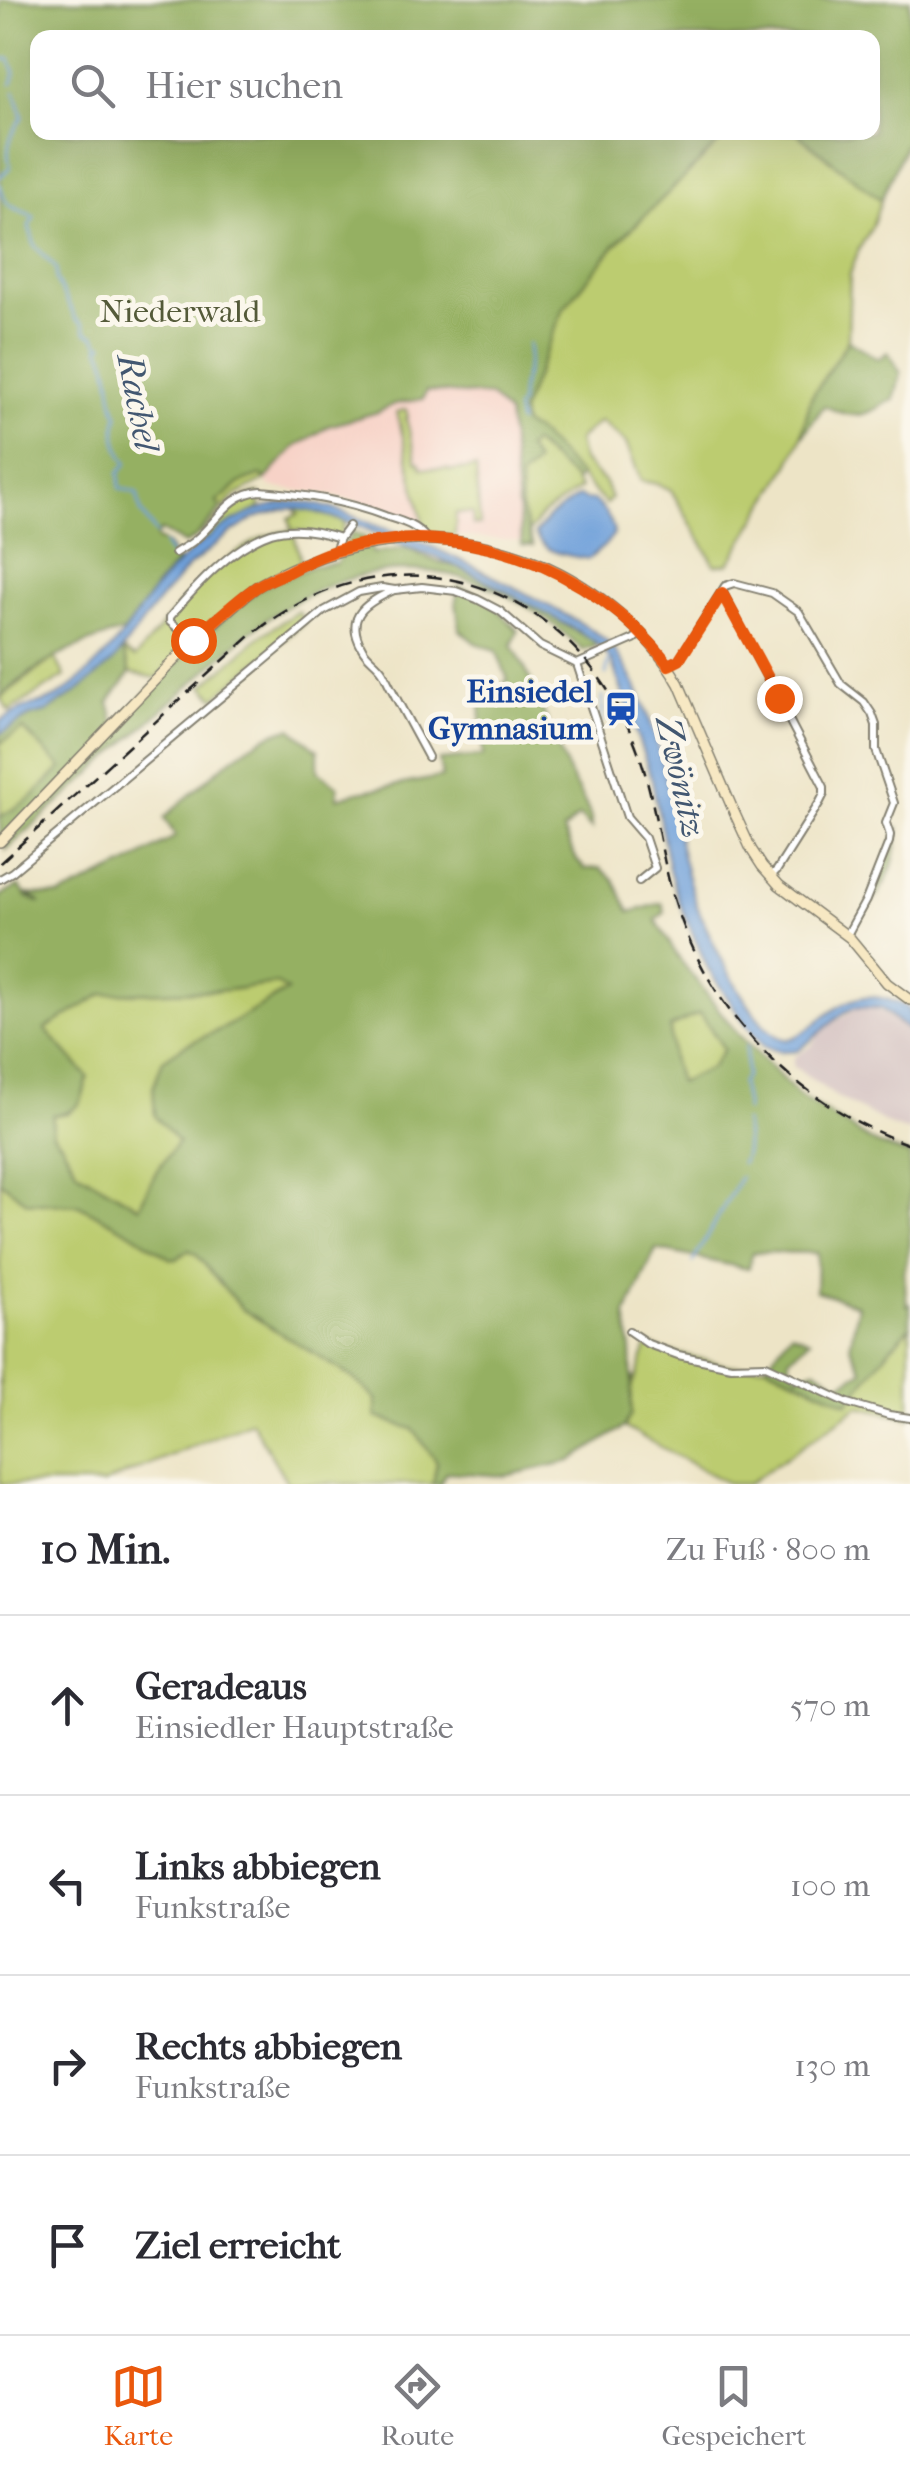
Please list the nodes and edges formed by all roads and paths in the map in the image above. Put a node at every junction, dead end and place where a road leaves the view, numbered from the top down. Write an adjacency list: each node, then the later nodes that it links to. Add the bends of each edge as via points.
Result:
1 (350, 526): 2 (street)
2 (340, 538): 4 (street); 9 (street, via 278,532 243,549 204,578 170,618)
3 (426, 538): 4 (main road); 5 (street, via 414,526 361,506 261,490 227,505); 8 (main road, via 485,546 540,564)
4 (335, 551): 9 (main road, via 257,586)
5 (175, 553)
6 (395, 590): 10 (street, via 422,587 477,599 540,646); 12 (street, via 368,602 356,619 356,636); 15 (street, via 359,592 324,611)
7 (722, 593): 11 (street, via 679,660); 14 (street, via 824,787); 17 (street, via 734,583 772,593 800,612 841,684 864,702 876,725 879,764 893,795 890,835)
8 (642, 632): 10 (street); 11 (main road)
9 (193, 640): 13 (main road)
10 (577, 664): 16 (street, via 628,817 645,838 655,868)
11 (669, 665): 14 (main road, via 752,850)
12 (428, 757)
13 (0, 842)
14 (771, 876): 17 (main road)
15 (0, 879)
16 (638, 880)
17 (846, 935): 18 (main road)
18 (910, 1000)
19 (629, 1331): 20 (street, via 678,1355 766,1365 848,1403)
20 (910, 1418)

